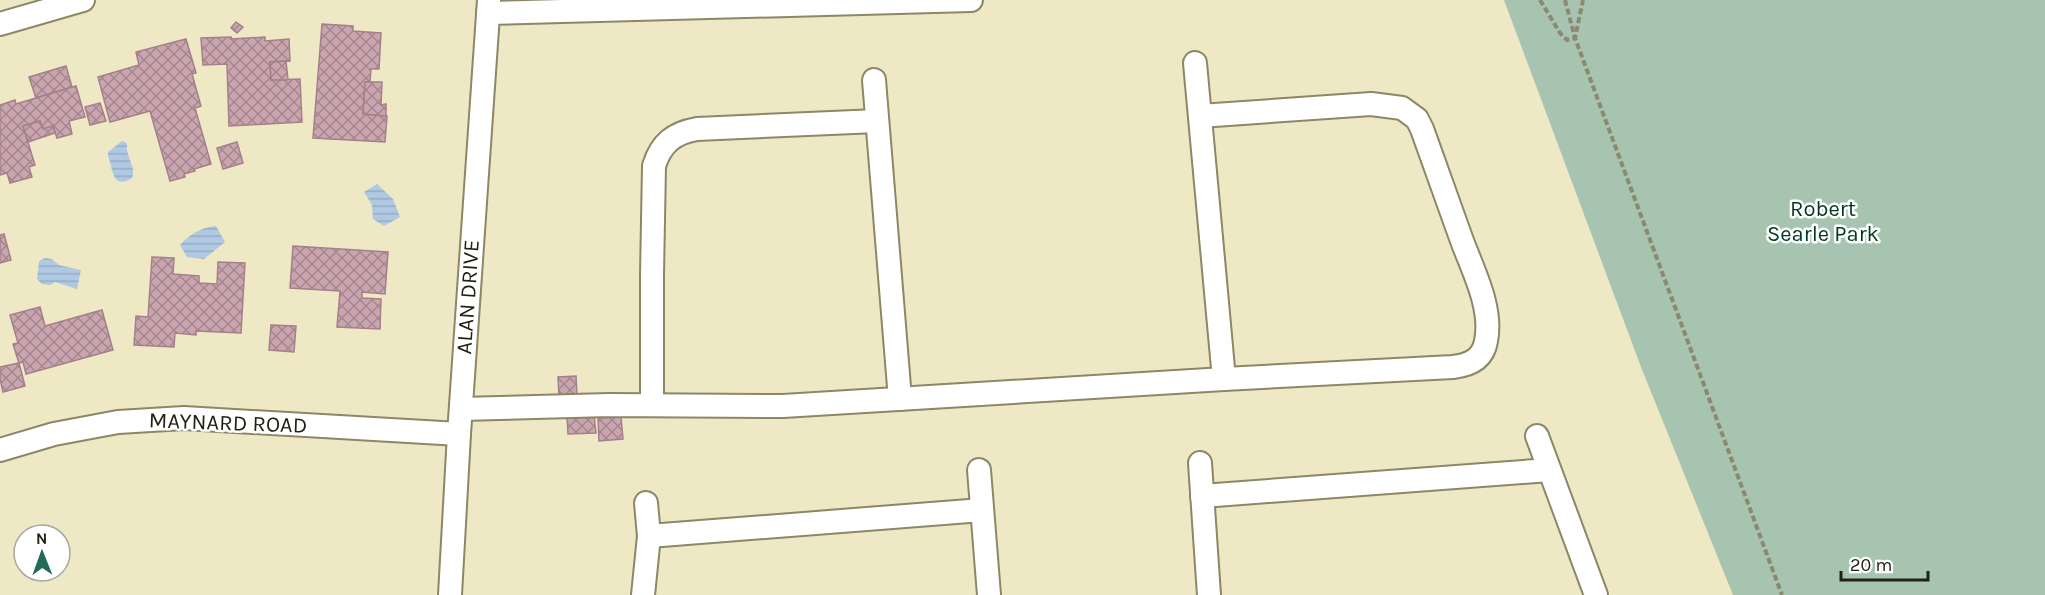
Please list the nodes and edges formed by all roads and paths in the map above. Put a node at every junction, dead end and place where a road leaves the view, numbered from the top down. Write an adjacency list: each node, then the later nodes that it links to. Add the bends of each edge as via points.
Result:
1 (83, 0): 8 (street)
2 (971, 0): 6 (street)
3 (1540, 0): 9 (path, via 1560,33 1567,39)
4 (1565, 0): 9 (path)
5 (1583, 0): 9 (path)
6 (680, 4): 7 (street)
7 (488, 7): 17 (street, ALAN DRIVE)
8 (0, 24)
9 (1575, 38): 33 (path)
10 (1195, 63): 12 (street)
11 (874, 80): 13 (street)
12 (1200, 116): 14 (street); 14 (street, via 1371,104 1395,106 1412,113 1422,129 1487,316 1483,352 1466,365)
13 (877, 120): 15 (street); 16 (street, via 697,129 683,132 664,144 654,166)
14 (1224, 379): 15 (street)
15 (900, 399): 16 (street, via 783,406)
16 (652, 405): 17 (street)
17 (461, 409): 18 (street, ALAN DRIVE)
18 (459, 435): 20 (street, MAYNARD ROAD, via 156,418 54,434); 28 (street, ALAN DRIVE)
19 (1536, 436): 23 (street)
20 (0, 450)
21 (1200, 463): 24 (street)
22 (979, 470): 26 (street)
23 (1549, 470): 24 (street); 32 (street)
24 (1203, 496): 31 (street)
25 (646, 503): 27 (street)
26 (982, 510): 27 (street); 30 (street)
27 (649, 536): 29 (street)
28 (450, 595)
29 (643, 595)
30 (989, 595)
31 (1209, 595)
32 (1596, 595)
33 (1782, 595)

